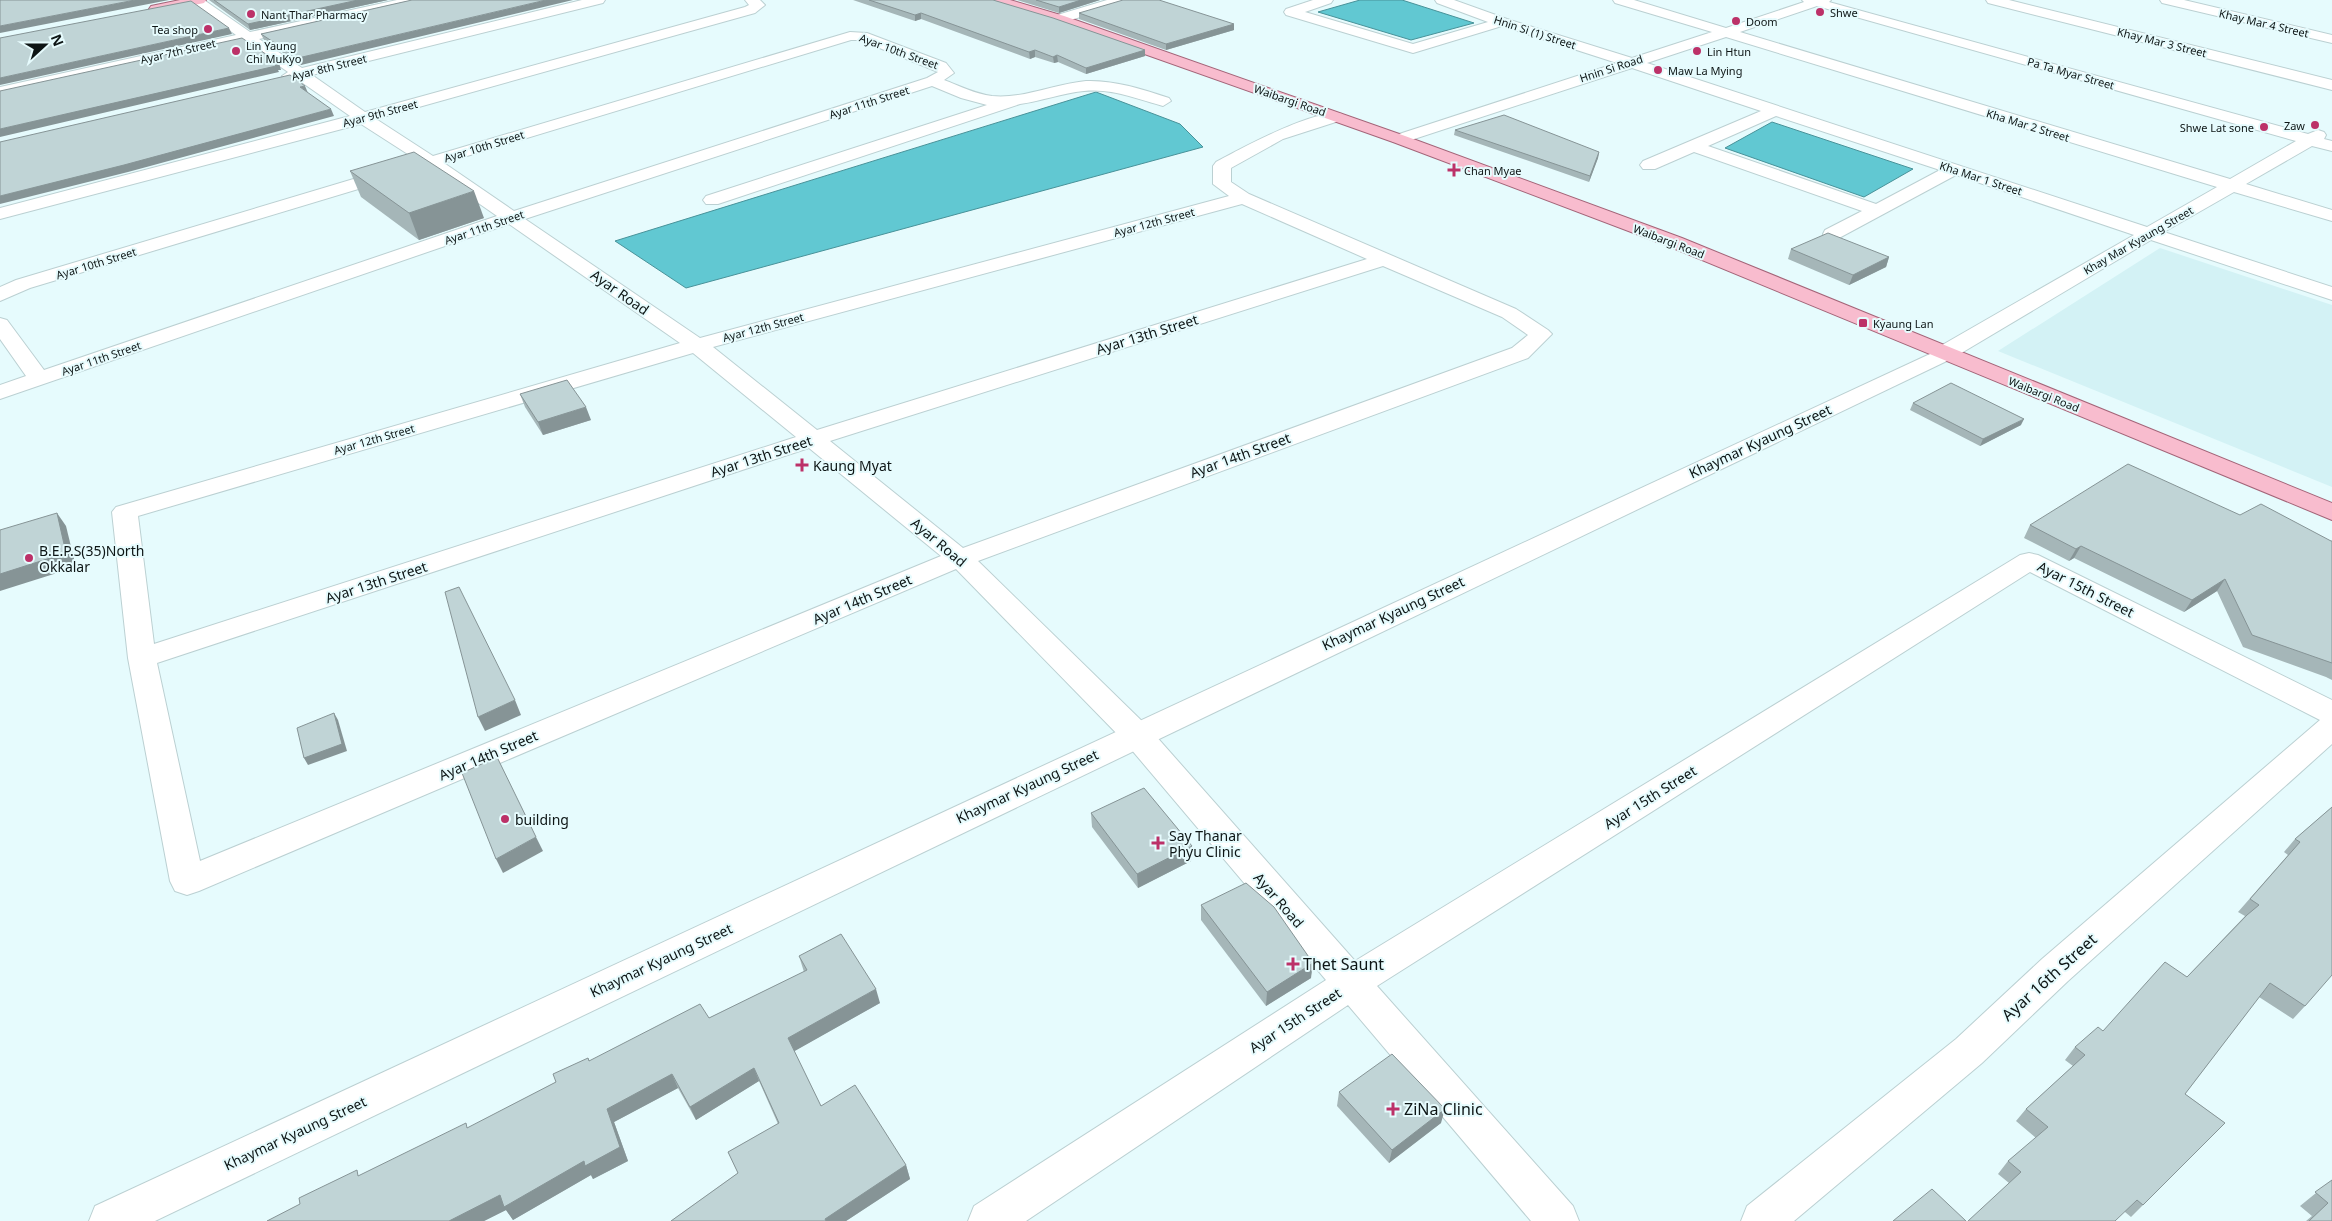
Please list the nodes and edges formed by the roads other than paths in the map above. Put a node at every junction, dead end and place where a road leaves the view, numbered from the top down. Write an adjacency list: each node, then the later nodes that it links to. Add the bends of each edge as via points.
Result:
1 (197, 0): 13 (main road); 17 (street, Ayar Road)
2 (415, 0): 17 (street, Ayar 7th Street)
3 (598, 0): 20 (street, Ayar 8th Street)
4 (996, 0): 14 (main road, Waibargi Road)
5 (1121, 0): 14 (street)
6 (1326, 0): 15 (street, via 1291,12 1413,49)
7 (1442, 0): 15 (street, Hnin Si (1) Street)
8 (1620, 0): 16 (street, Kha Mar 2 Street)
9 (1993, 0): 23 (street, Khay Mar 3 Street)
10 (2167, 0): 18 (street, Khay Mar 4 Street)
11 (1817, 1): 16 (street, Hnin Si Road); 32 (street, Pa Ta Myar Street)
12 (755, 3): 29 (street, Ayar 9th Street, via 750,10)
13 (151, 4)
14 (1059, 19): 28 (main road, Waibargi Road)
15 (1502, 22): 19 (street, Hnin Si (1) Street)
16 (1724, 32): 19 (street, Hnin Si Road); 38 (street, Kha Mar 2 Street)
17 (246, 36): 20 (street, Ayar Road); 24 (street, Ayar 7th Street)
18 (2332, 39)
19 (1630, 62): 27 (street, Kha Mar 1 Street); 31 (street, Hnin Si Road)
20 (302, 73): 21 (street, Ayar 8th Street); 29 (street, Ayar Road)
21 (272, 80)
22 (932, 82): 25 (street, via 980,99); 35 (street, Ayar 10th Street, via 947,73 941,66 862,36 850,36); 44 (street, Ayar 11th Street)
23 (2332, 85)
24 (0, 92)
25 (1017, 100): 26 (street, via 1096,86 1132,91); 40 (street)
26 (1163, 101)
27 (1776, 110): 33 (street); 37 (street, Kha Mar 1 Street)
28 (1336, 117): 31 (main road, Waibargi Road); 39 (street, via 1277,136 1222,166 1222,184)
29 (362, 118): 35 (street, Ayar Road); 42 (street, Ayar 9th Street)
30 (2332, 126): 32 (street, Khay Mar Kyaung Street)
31 (1399, 139): 52 (main road, Waibargi Road, via 1675,242)
32 (2309, 140): 34 (street, Pa Ta Myar Street); 38 (street, Khay Mar Kyaung Street)
33 (1693, 146): 36 (street); 41 (street)
34 (2332, 146)
35 (431, 162): 44 (street, Ayar Road); 49 (street, Ayar 10th Street, via 23,284)
36 (1649, 165)
37 (1955, 169): 41 (street); 45 (street, Kha Mar 1 Street)
38 (2230, 186): 43 (street, Kha Mar 2 Street); 45 (street, Khay Mar Kyaung Street)
39 (1243, 198): 47 (street); 51 (street, Ayar 12th Street)
40 (712, 200)
41 (1879, 211): 46 (street)
42 (0, 214)
43 (2332, 216)
44 (512, 217): 51 (street, Ayar Road); 53 (street, Ayar 11th Street)
45 (2149, 233): 48 (street, Kha Mar 1 Street); 52 (street, Khay Mar Kyaung Street)
46 (1832, 234)
47 (1382, 260): 55 (street, Ayar 13th Street); 57 (street, Ayar 14th Street, via 1509,313 1541,334 1520,353)
48 (2332, 294)
49 (0, 295)
50 (0, 324): 53 (street)
51 (697, 345): 55 (street, Ayar Road); 58 (street, Ayar 12th Street, via 125,512)
52 (1945, 353): 56 (main road, Waibargi Road); 61 (street, Khaymar Kyaung Street)
53 (39, 379): 54 (street, Ayar 11th Street)
54 (0, 392)
55 (812, 439): 57 (street, Ayar Road); 58 (street, Ayar 13th Street)
56 (2332, 512)
57 (960, 558): 58 (street, Ayar 14th Street, via 187,880); 61 (street, Ayar Road)
58 (142, 658)
59 (2332, 713): 62 (street, Ayar 15th Street, via 2029,561)
60 (2332, 727): 66 (street, Ayar 16th Street, via 2055,970 1969,1051)
61 (1136, 734): 62 (street, Ayar Road); 63 (street, Khaymar Kyaung Street)
62 (1351, 983): 64 (street, Ayar 15th Street); 65 (street, Ayar Road)
63 (110, 1221)
64 (989, 1221)
65 (1558, 1221)
66 (1762, 1221)

